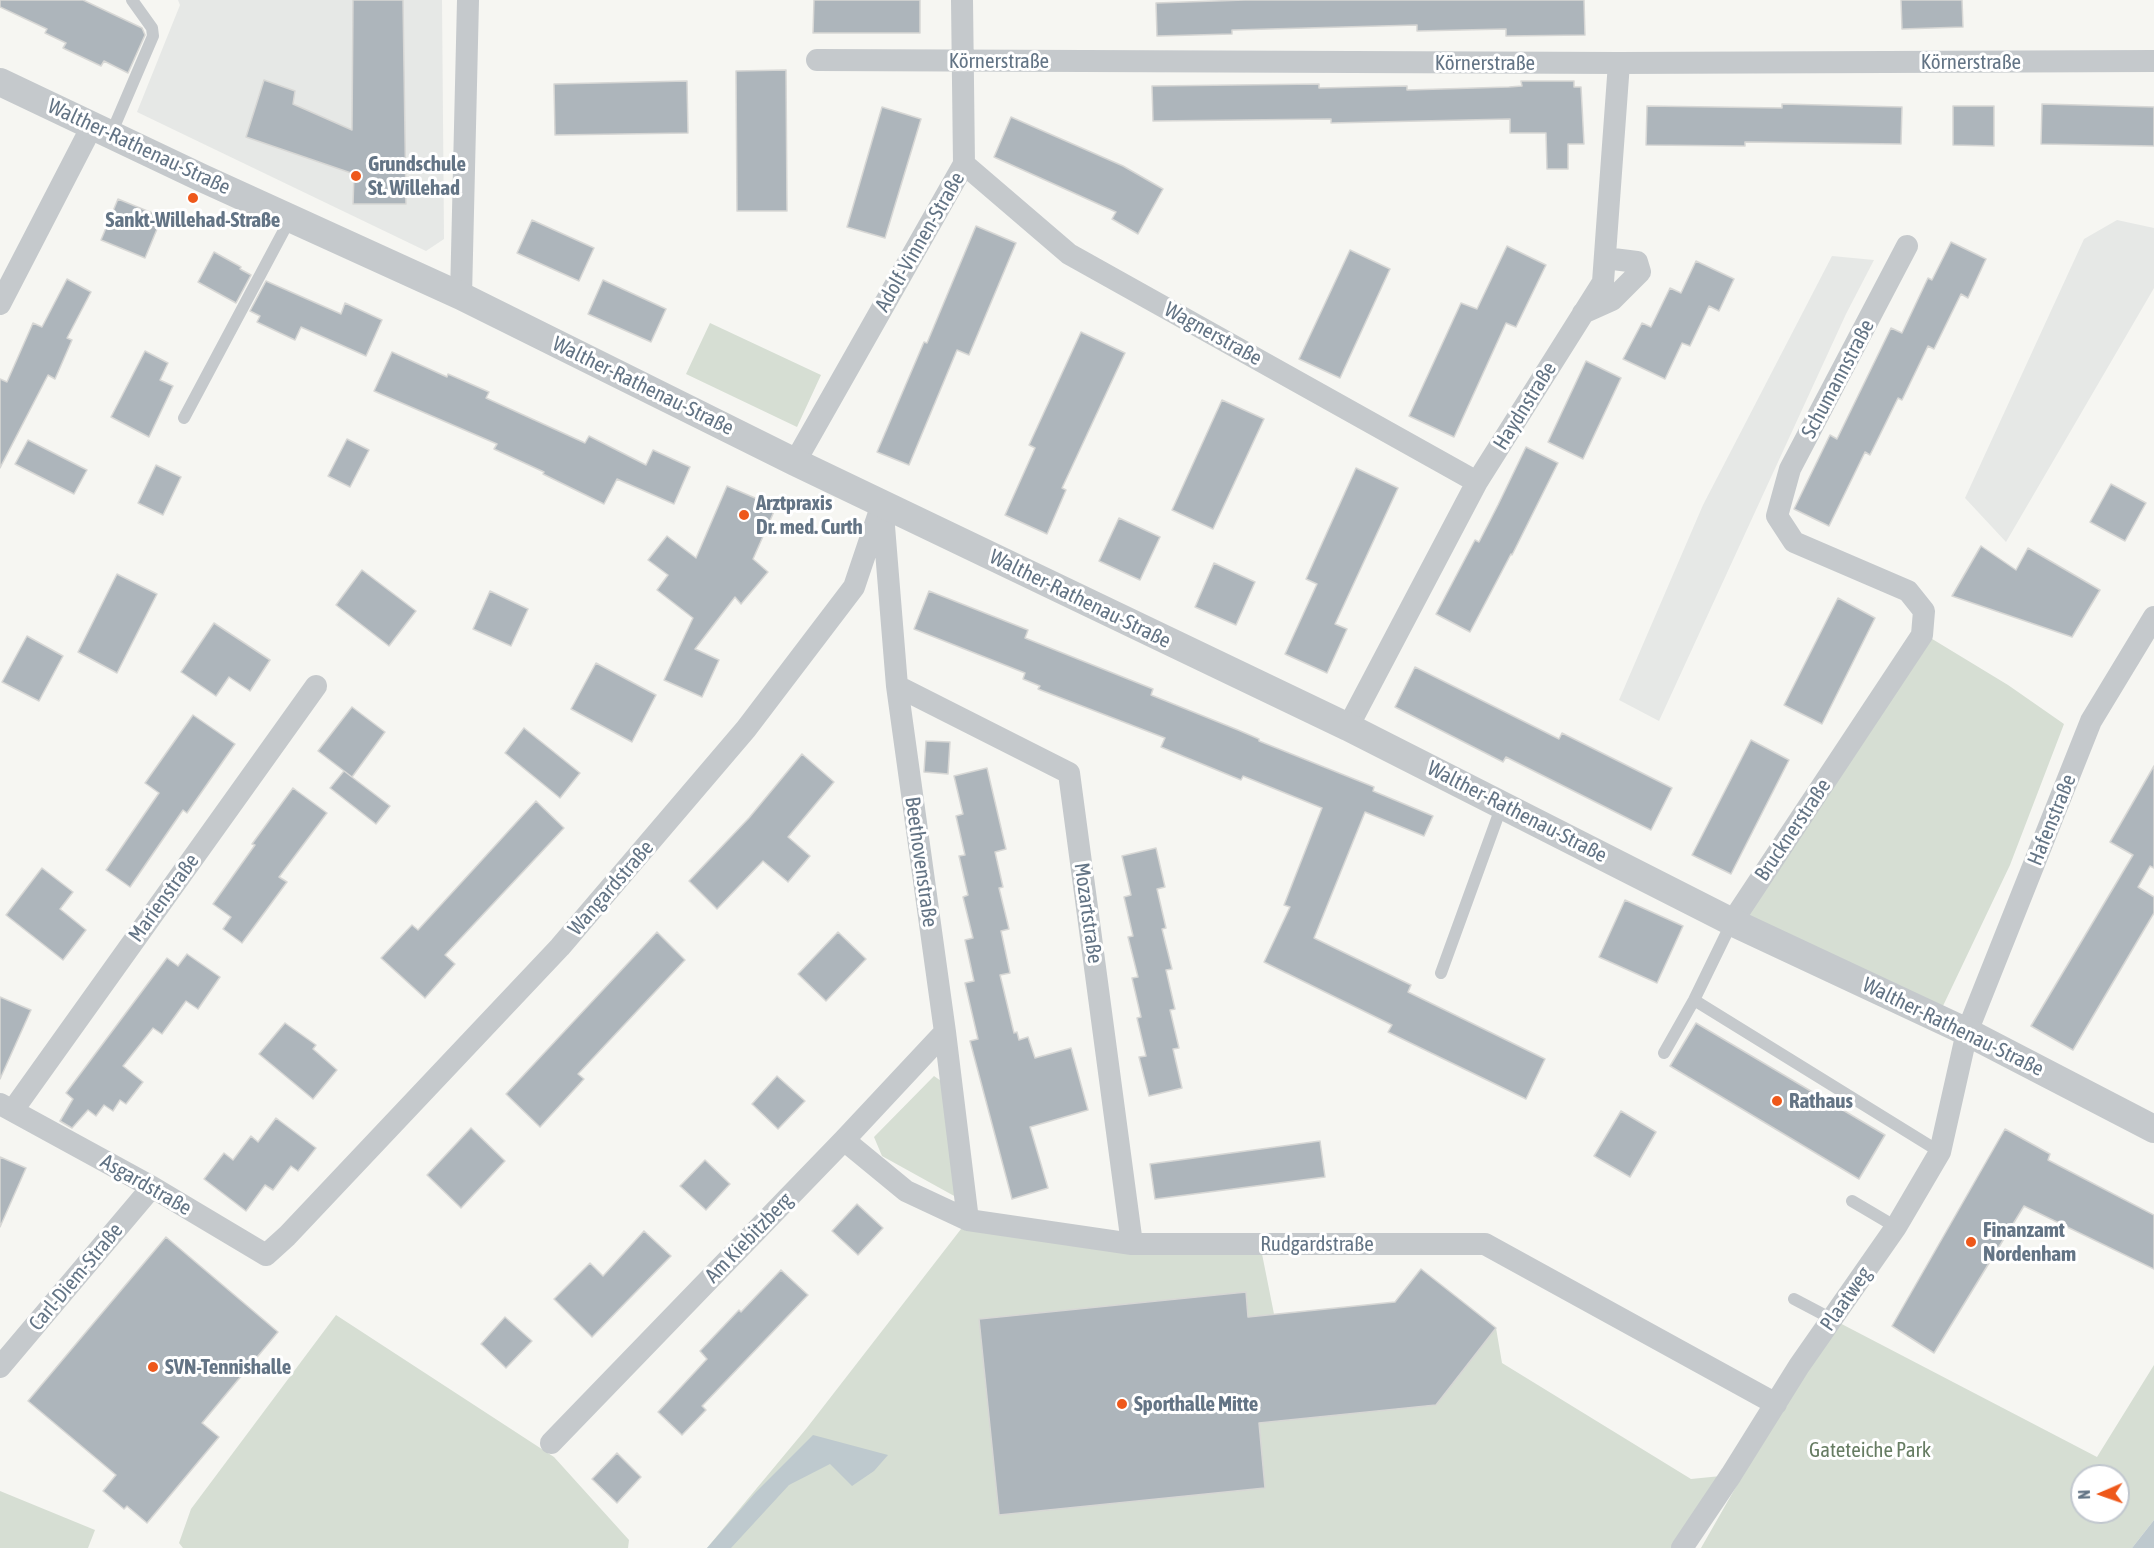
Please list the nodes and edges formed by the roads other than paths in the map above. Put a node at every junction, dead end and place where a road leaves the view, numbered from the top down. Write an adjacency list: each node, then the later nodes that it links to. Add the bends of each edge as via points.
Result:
1 (132, 0): 9 (lane, via 152,28 153,36)
2 (468, 0): 14 (street)
3 (962, 0): 5 (street, Adolf-Vinnen-Straße)
4 (817, 60): 5 (street, Körnerstraße)
5 (962, 61): 7 (street, Körnerstraße); 10 (street, Adolf-Vinnen-Straße)
6 (2154, 61): 7 (street, Körnerstraße)
7 (1619, 63): 13 (street, Haydnstraße)
8 (0, 82): 9 (street, Walther-Rathenau-Straße)
9 (102, 130): 11 (street, Walther-Rathenau-Straße); 15 (street)
10 (964, 164): 18 (street, Adolf-Vinnen-Straße); 19 (street, Wagnerstraße, via 1069,254)
11 (291, 218): 14 (street, Walther-Rathenau-Straße); 17 (lane)
12 (1907, 246): 21 (street, Schumannstraße, via 1791,469 1777,516 1794,542 1908,591)
13 (1605, 258): 16 (street, Haydnstraße, via 1603,282); 16 (street, via 1637,262 1640,272 1612,300)
14 (461, 296): 18 (street, Walther-Rathenau-Straße)
15 (0, 304)
16 (1583, 314): 19 (street, Haydnstraße)
17 (184, 418)
18 (795, 462): 20 (street, Walther-Rathenau-Straße)
19 (1478, 482): 25 (street, Haydnstraße)
20 (882, 504): 24 (street, Beethovenstraße); 25 (street, Walther-Rathenau-Straße); 41 (street, Wangardstraße, via 854,587 746,729 560,946)
21 (1924, 611): 27 (street, Brucknerstraße, via 1922,635)
22 (2153, 621): 31 (street, Hafenstraße, via 2091,721)
23 (316, 686): 33 (street, Marienstraße)
24 (897, 686): 30 (street, Beethovenstraße); 42 (street, Mozartstraße, via 1069,773)
25 (1348, 727): 26 (street, Walther-Rathenau-Straße)
26 (1502, 804): 27 (street, Walther-Rathenau-Straße); 28 (lane)
27 (1732, 922): 29 (lane, Brucknerstraße); 31 (street, Walther-Rathenau-Straße)
28 (1441, 973)
29 (1694, 1000): 32 (lane, Brucknerstraße); 36 (lane)
30 (945, 1032): 35 (street, Am Kiebitzberg); 39 (street, Beethovenstraße)
31 (1967, 1032): 34 (street, Walther-Rathenau-Straße); 36 (street, Plaatweg)
32 (1664, 1053)
33 (6, 1107): 37 (street, Asgardstraße)
34 (2154, 1129)
35 (844, 1140): 39 (street, Rudgardstraße, via 906,1191); 47 (street, Am Kiebitzberg)
36 (1940, 1152): 40 (street, Plaatweg)
37 (152, 1187): 41 (street, Asgardstraße, via 266,1255); 45 (street, Carl-Diem-Straße)
38 (1852, 1201): 40 (lane)
39 (968, 1220): 42 (street, Rudgardstraße)
40 (1896, 1227): 44 (street, Plaatweg)
41 (287, 1236)
42 (1132, 1244): 46 (street, Rudgardstraße, via 1485,1244)
43 (1794, 1299): 44 (lane)
44 (1832, 1319): 46 (street, Plaatweg)
45 (0, 1366)
46 (1776, 1404): 48 (street, Plaatweg)
47 (551, 1443)
48 (1682, 1548)

